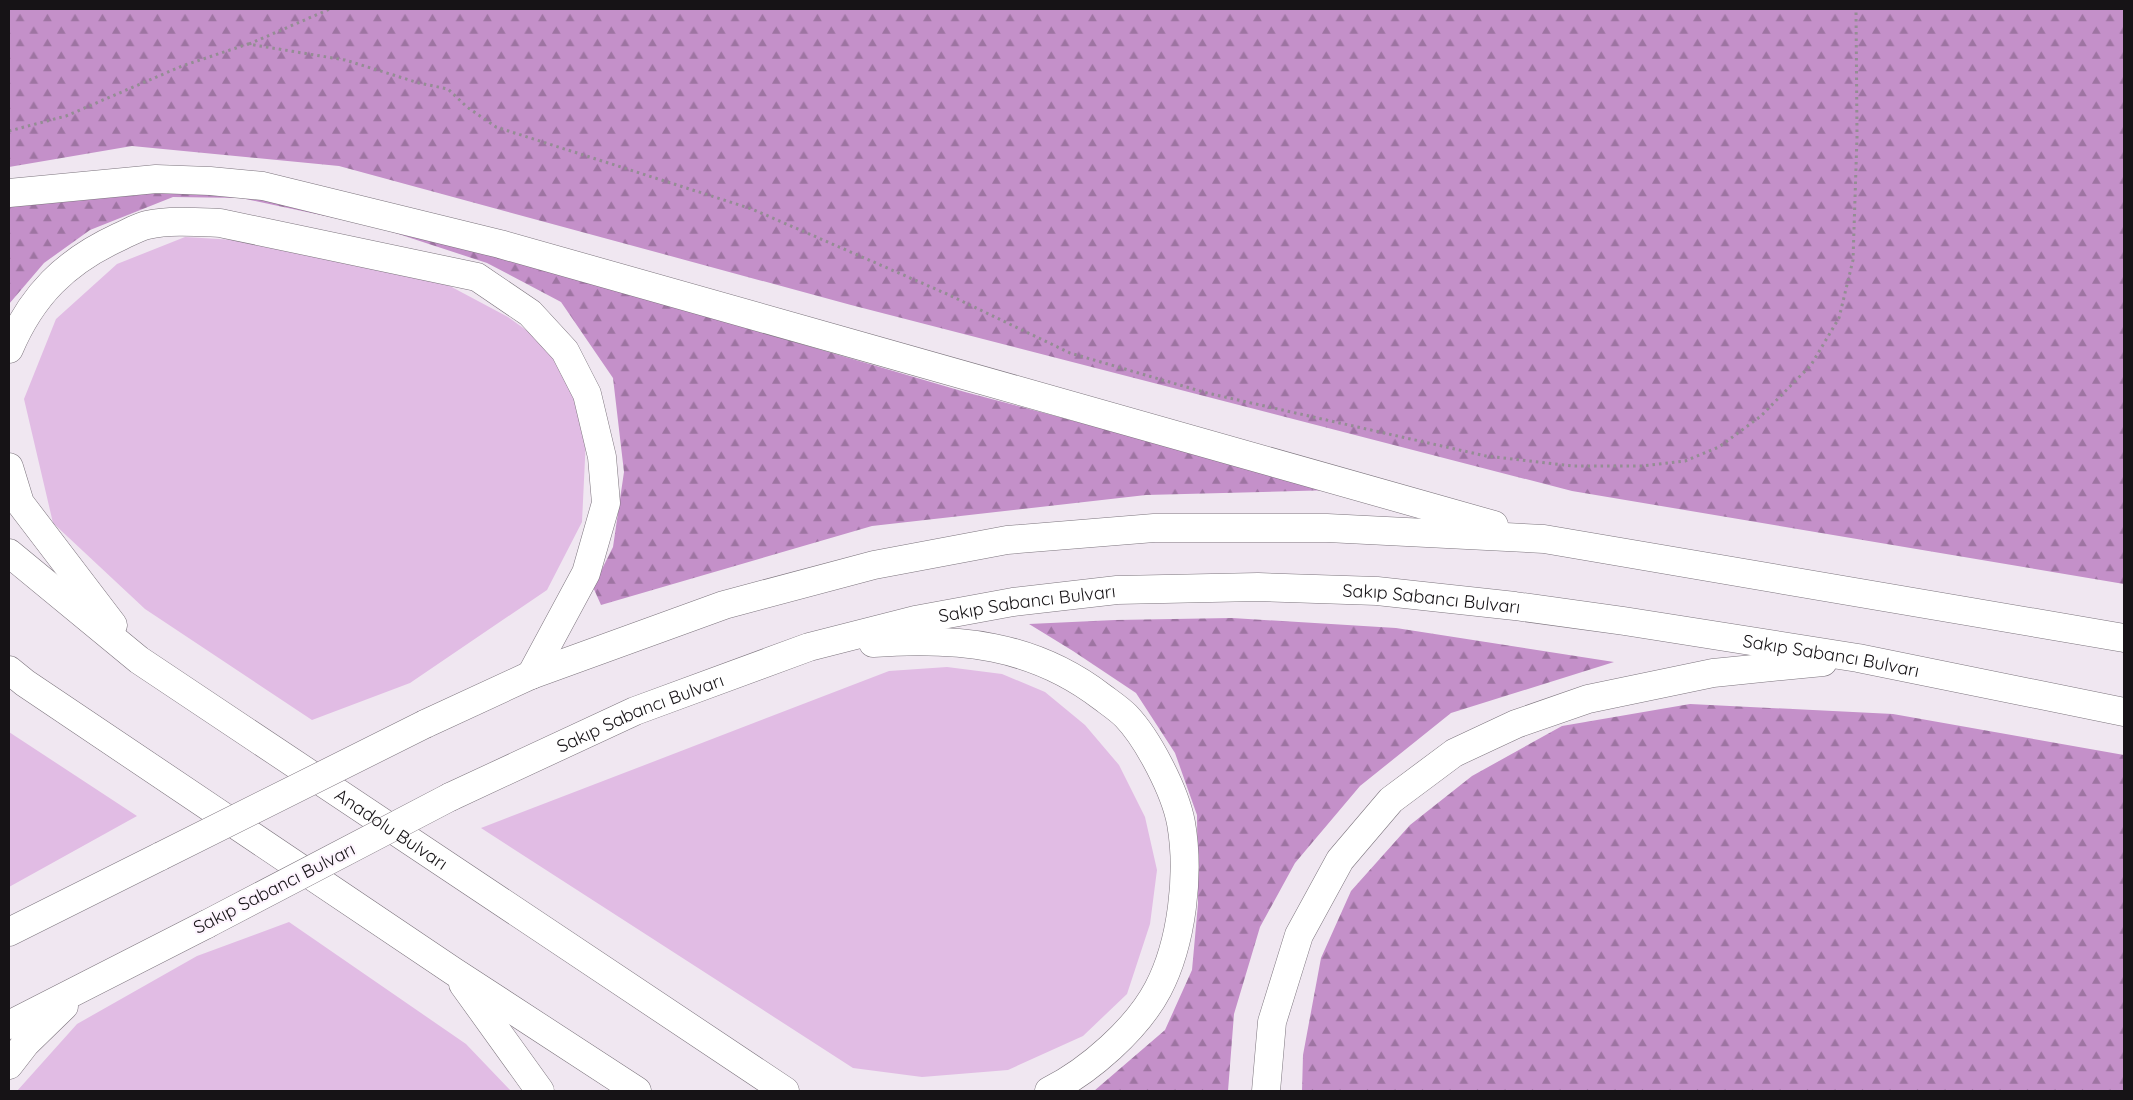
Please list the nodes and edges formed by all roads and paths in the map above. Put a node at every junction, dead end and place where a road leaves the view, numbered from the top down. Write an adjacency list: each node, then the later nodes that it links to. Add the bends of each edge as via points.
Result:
1 (330, 9): 3 (path)
2 (1856, 9): 3 (path, via 1857,137 1853,260 1839,318 1811,365 1761,416 1719,447 1685,461 1641,466 1572,466 1486,456 1207,393 1070,353 947,294 752,209 496,127 448,89 345,60)
3 (248, 44): 4 (path, via 182,66 66,116)
4 (9, 131)
5 (9, 192): 8 (main road, via 156,179 263,186 500,244)
6 (9, 349): 15 (main road, via 19,325 42,293 73,262 146,225 182,221 220,223 477,278 530,313 565,351 587,394 602,458 606,503 586,573)
7 (9, 467): 13 (main road, via 20,503)
8 (1544, 539): 10 (main road); 15 (main road, via 1327,528 1154,528 1007,540 874,565 724,605)
9 (9, 553): 13 (main road, Anadolu Bulvarı)
10 (2124, 638)
11 (809, 647): 12 (main road, Sakıp Sabancı Bulvarı, via 916,620 1013,602 1117,590 1258,587 1376,591 1515,606); 19 (main road, Sakıp Sabancı Bulvarı, bridge, via 634,711 450,797); 25 (main road, via 916,640 977,644 1034,658 1080,680 1126,716 1152,753 1169,786 1180,822 1184,875 1173,951 1158,989 1128,1031 1094,1063)
12 (1858, 658): 16 (main road, Sakıp Sabancı Bulvarı); 26 (main road, via 1713,673 1588,700 1516,724 1454,753 1391,800 1340,860 1299,936 1272,1022)
13 (139, 660): 24 (main road, Anadolu Bulvarı)
14 (14, 675): 18 (main road)
15 (531, 675): 17 (main road, bridge, via 425,724)
16 (2124, 712)
17 (9, 932)
18 (453, 971): 22 (main road); 23 (main road)
19 (84, 986): 20 (main road, Sakıp Sabancı Bulvarı); 21 (main road, via 26,1043)
20 (9, 1025)
21 (9, 1065)
22 (540, 1091)
23 (638, 1091)
24 (785, 1091)
25 (1049, 1091)
26 (1266, 1091)

